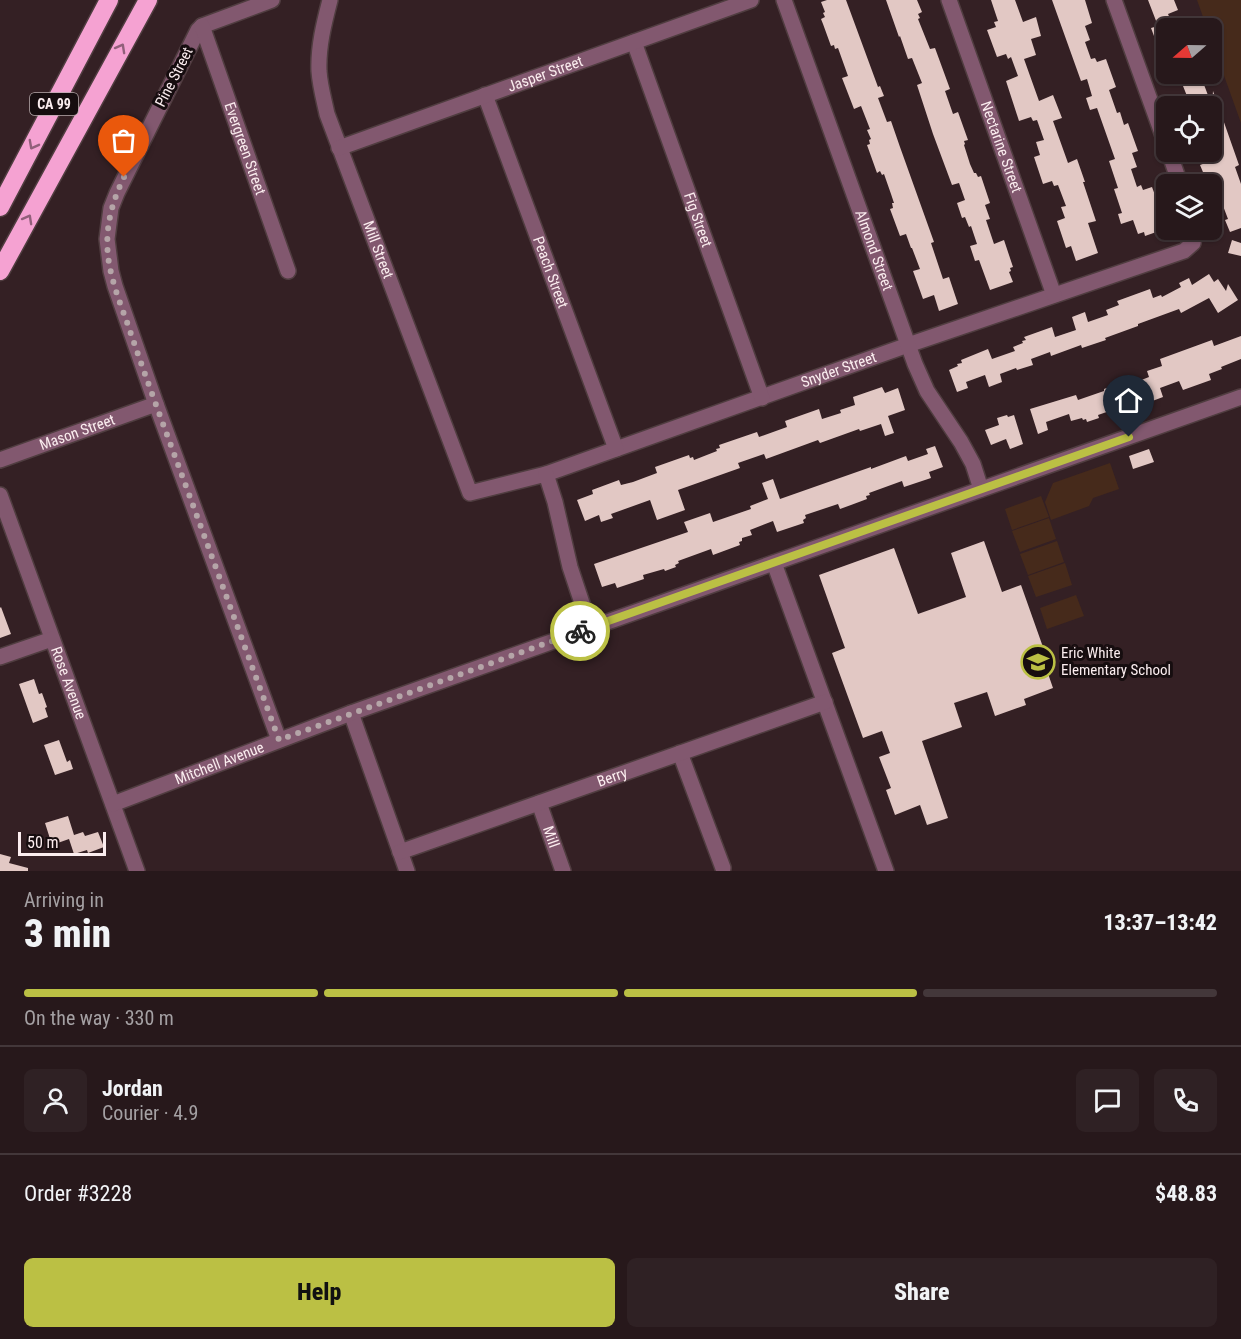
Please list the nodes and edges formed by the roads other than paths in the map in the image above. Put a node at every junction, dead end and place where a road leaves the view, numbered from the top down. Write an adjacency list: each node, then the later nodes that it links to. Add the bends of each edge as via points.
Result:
1 (108, 0): 14 (highway, CA 99, one-way to 14)
2 (148, 0): 16 (highway, CA 99, one-way to 2)
3 (272, 0): 9 (street)
4 (330, 0): 13 (street, Mill Street, via 319,71 327,114)
5 (751, 0): 10 (street, Jasper Street)
6 (784, 0): 19 (street, Almond Street)
7 (949, 0): 18 (street, Nectarine Street)
8 (1114, 0): 12 (street)
9 (202, 26): 17 (street, Evergreen Street); 22 (street, Pine Street, via 117,193 109,222 111,271)
10 (634, 42): 11 (street, Jasper Street); 21 (street, Fig Street)
11 (485, 95): 13 (street, Jasper Street); 23 (street, Peach Street)
12 (1156, 116)
13 (339, 148): 27 (street, Mill Street)
14 (0, 207)
15 (1193, 240): 18 (street, Snyder Street, via 1184,250)
16 (0, 271)
17 (288, 271)
18 (1054, 295): 19 (street, Snyder Street)
19 (908, 345): 21 (street, Snyder Street); 26 (street, Almond Street, via 927,391 973,464)
20 (1241, 397): 26 (street, Mitchell Avenue)
21 (762, 398): 23 (street, Snyder Street)
22 (156, 404): 24 (street, Mason Street); 35 (street, Pine Street)
23 (616, 449): 25 (street, Snyder Street)
24 (0, 460)
25 (546, 474): 27 (street, Snyder Street); 30 (street)
26 (981, 489): 29 (street, Mitchell Avenue)
27 (470, 493)
28 (0, 495): 31 (street, Rose Avenue)
29 (774, 562): 30 (street, Mitchell Avenue); 33 (street)
30 (590, 627): 34 (street, Mitchell Avenue)
31 (52, 639): 32 (street); 38 (street, Rose Avenue)
32 (0, 657)
33 (825, 702): 36 (street, Berry); 44 (street)
34 (351, 713): 35 (street, Mitchell Avenue); 39 (street)
35 (279, 740): 38 (street, Mitchell Avenue)
36 (680, 753): 37 (street, Berry); 40 (street)
37 (539, 803): 39 (street, Berry); 43 (street, Mill)
38 (113, 804): 41 (street, Rose Avenue)
39 (400, 852): 42 (street)
40 (723, 868)
41 (137, 871)
42 (407, 871)
43 (563, 871)
44 (886, 871)

